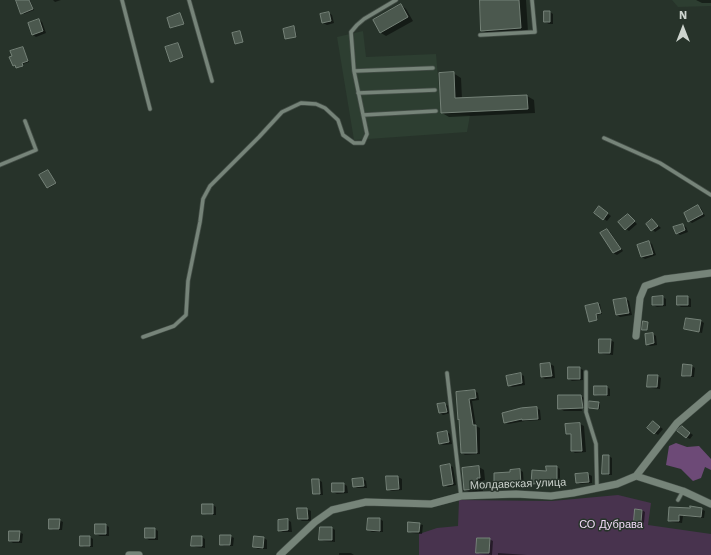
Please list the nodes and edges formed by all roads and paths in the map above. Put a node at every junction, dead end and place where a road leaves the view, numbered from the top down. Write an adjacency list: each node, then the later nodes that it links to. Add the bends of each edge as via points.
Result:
1 (122, 0): 11 (lane)
2 (189, 0): 8 (lane)
3 (396, 0): 7 (lane, via 364,19 351,32)
4 (532, 0): 5 (lane, via 535,32)
5 (480, 35)
6 (433, 68): 7 (lane)
7 (354, 71): 10 (lane)
8 (212, 81)
9 (435, 90): 10 (lane)
10 (358, 93): 13 (lane)
11 (150, 109)
12 (436, 111): 13 (lane)
13 (363, 116): 20 (lane, via 367,134 363,143 354,143 343,135 338,120 325,108 316,104 301,103 282,112 210,186 203,199 188,281 186,316 174,326)
14 (25, 121): 16 (lane, via 36,150)
15 (604, 138): 17 (lane, via 660,164)
16 (0, 165)
17 (711, 195)
18 (711, 273): 19 (street, via 665,279 645,286 640,298)
19 (636, 336)
20 (143, 337)
21 (586, 372): 25 (lane, via 586,412 596,444)
22 (447, 373): 27 (lane)
23 (711, 394): 24 (street, Молдавская улица, via 677,422)
24 (636, 476): 25 (street, Молдавская улица); 26 (street)
25 (596, 489): 27 (street, Молдавская улица, via 551,496)
26 (683, 492): 28 (lane); 29 (street)
27 (461, 496): 32 (street, Молдавская улица, via 431,504 366,502 332,510 315,522)
28 (678, 500)
29 (711, 504)
30 (131, 555): 31 (street)
31 (139, 555)
32 (280, 555)

